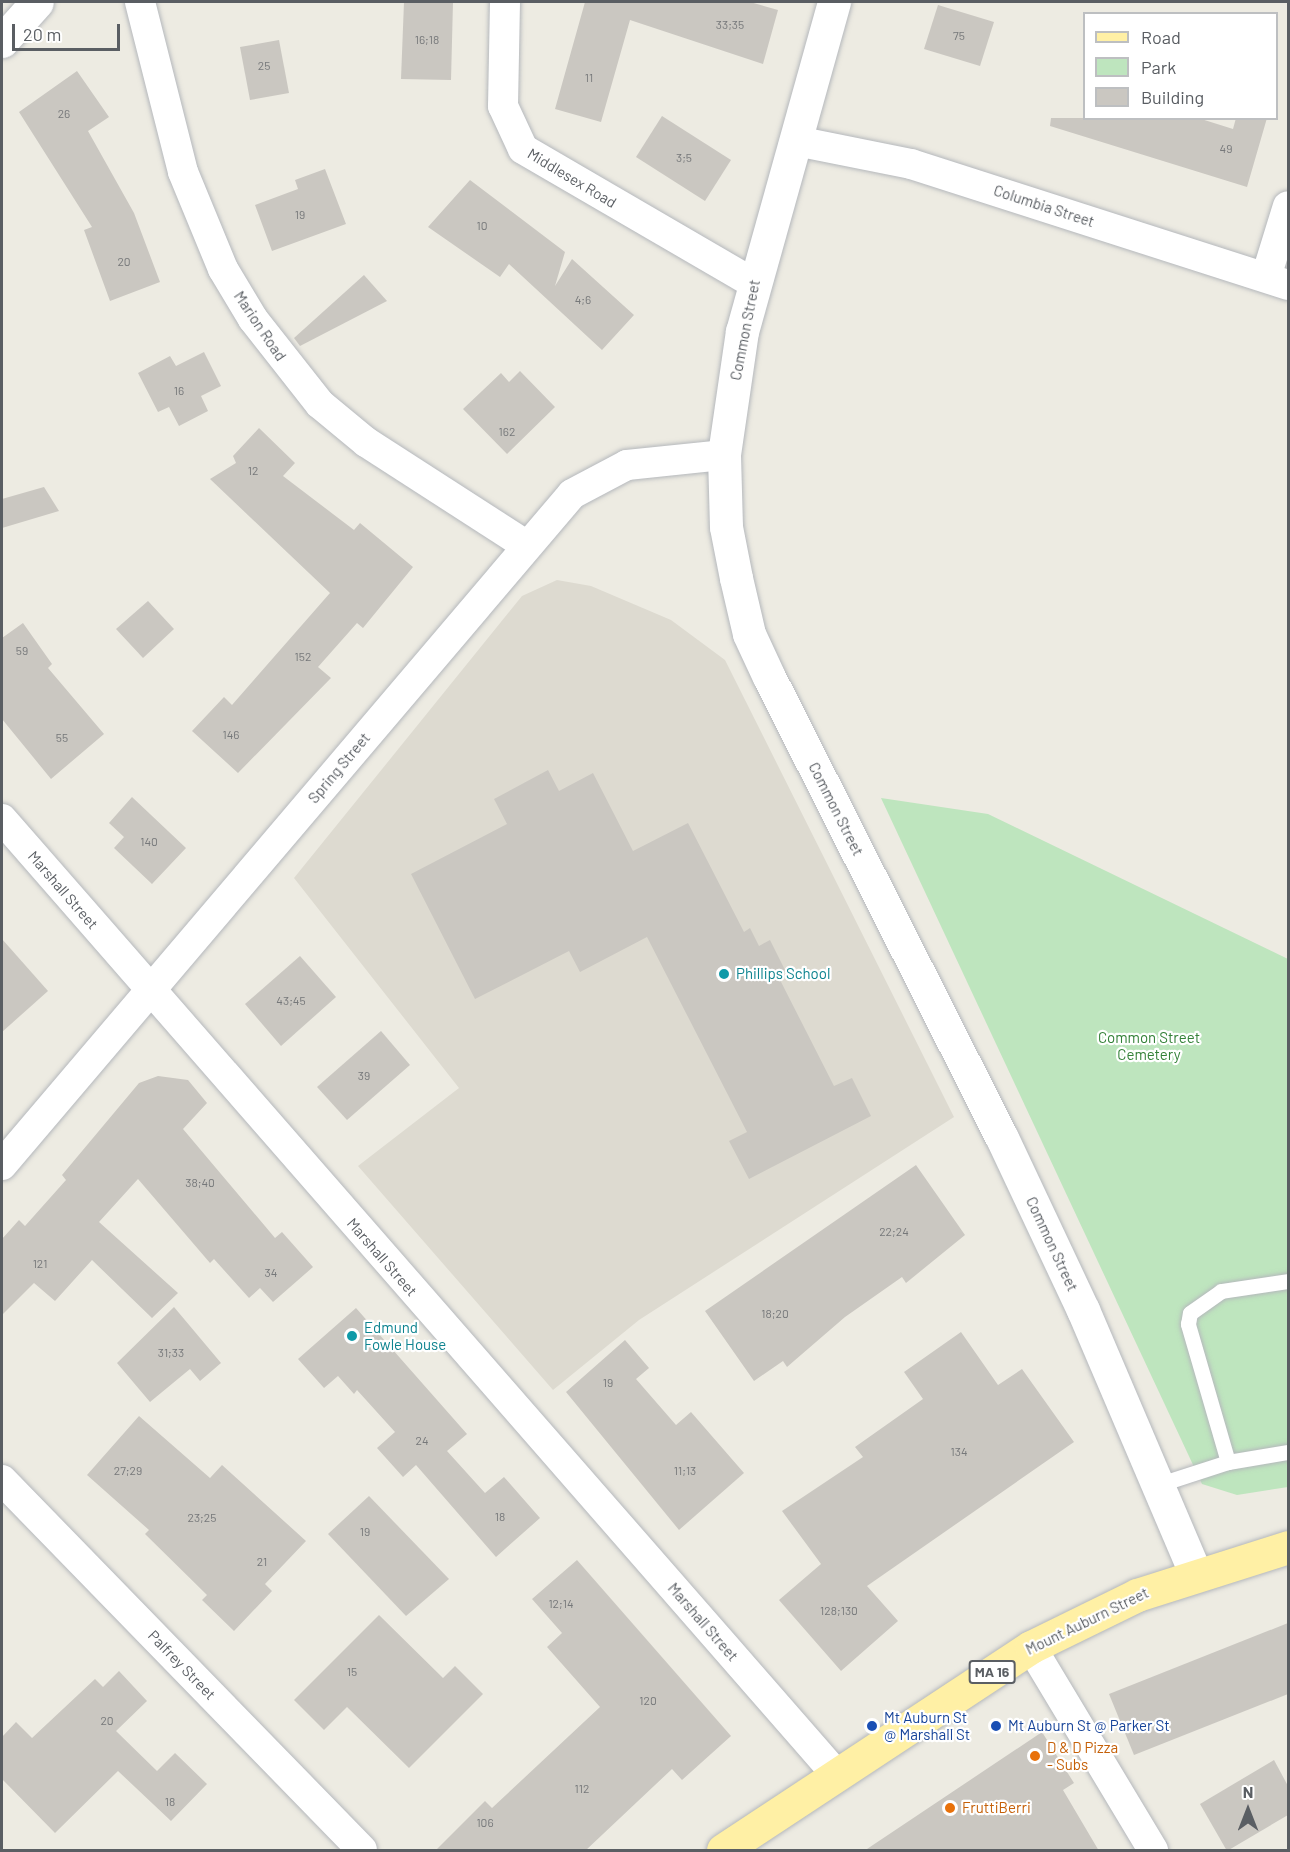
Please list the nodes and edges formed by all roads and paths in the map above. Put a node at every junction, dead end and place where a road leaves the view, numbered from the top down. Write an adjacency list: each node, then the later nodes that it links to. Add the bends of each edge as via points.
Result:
1 (37, 2): 5 (main road)
2 (140, 2): 11 (street, Marion Road, via 165,115 201,223 259,328 320,404 366,442)
3 (504, 2): 9 (street, Middlesex Road, via 503,106 524,149)
4 (834, 2): 6 (main road, Common Street)
5 (2, 41)
6 (796, 141): 8 (street, Columbia Street, via 911,164); 9 (main road, Common Street)
7 (1288, 206): 8 (street)
8 (1277, 281)
9 (753, 283): 10 (main road, Common Street)
10 (724, 455): 11 (street, Spring Street, via 661,458 600,476 572,494); 19 (main road, Common Street, via 726,527 749,634 1002,1138)
11 (526, 545): 13 (street, Spring Street)
12 (2, 819): 13 (street, Marshall Street)
13 (149, 991): 14 (street, Spring Street); 23 (street, Marshall Street)
14 (2, 1165)
15 (1288, 1281): 17 (lane, via 1221,1291 1190,1313 1188,1324)
16 (1288, 1452): 17 (lane)
17 (1228, 1462): 19 (lane)
18 (2, 1480): 24 (street, Palfrey Street)
19 (1158, 1485): 21 (main road, Common Street)
20 (1288, 1547): 21 (main road, Mount Auburn Street / MA 16)
21 (1195, 1573): 22 (main road, Mount Auburn Street / MA 16)
22 (1031, 1647): 23 (main road, Mount Auburn Street / MA 16); 26 (street)
23 (836, 1774): 25 (main road, Mount Auburn Street / MA 16)
24 (362, 1851)
25 (723, 1851)
26 (1153, 1851)

